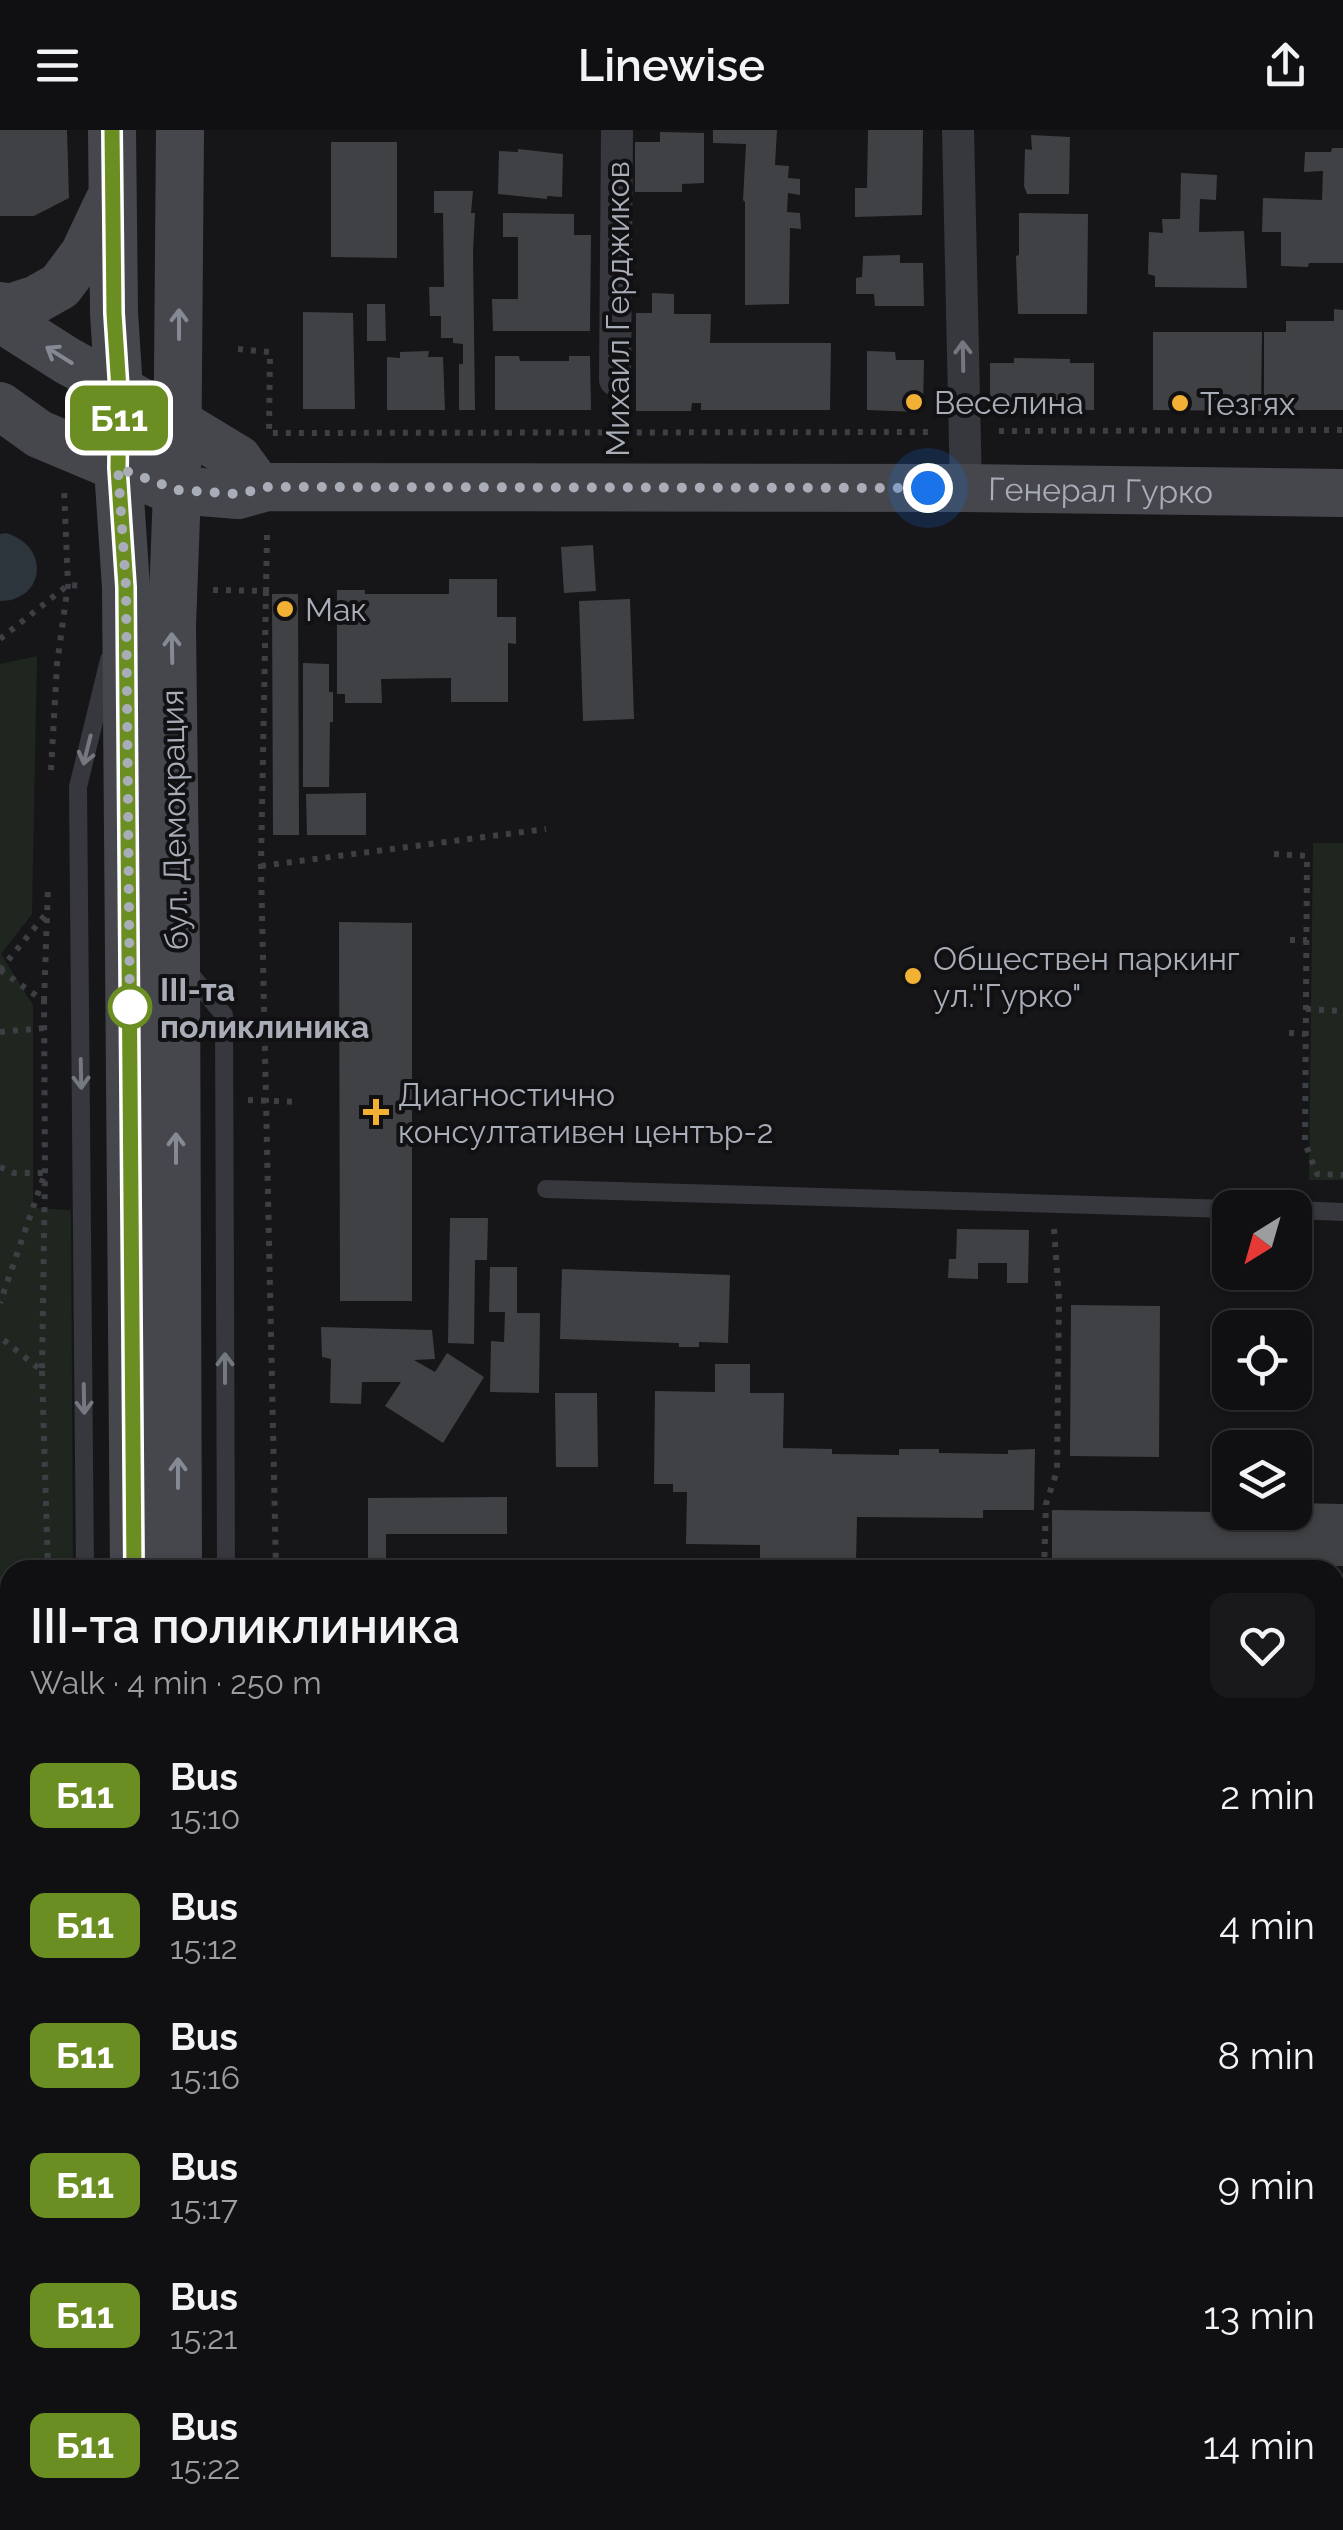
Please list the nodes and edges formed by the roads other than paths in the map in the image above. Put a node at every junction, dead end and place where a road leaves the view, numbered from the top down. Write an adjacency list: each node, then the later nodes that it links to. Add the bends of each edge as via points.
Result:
1 (112, 130): 5 (main road, бул. Демокрация)
2 (180, 130): 11 (main road, бул. Демокрация, one-way to 2)
3 (617, 130): 8 (street, Михаил Герджиков)
4 (958, 130): 14 (street, one-way to 4)
5 (112, 195): 6 (main road, via 60,286 37,300); 9 (main road, бул. Демокрация)
6 (0, 306)
7 (0, 318): 9 (main road, one-way to 7)
8 (615, 380)
9 (119, 390): 11 (main road); 12 (main road, бул. Демокрация)
10 (3, 414): 12 (main road, Генерал Гурко)
11 (177, 422): 13 (main road, via 238,459); 15 (main road, бул. Демокрация)
12 (118, 468): 15 (main road, Генерал Гурко); 17 (main road, бул. Демокрация)
13 (259, 488): 14 (main road, Генерал Гурко); 15 (main road, Генерал Гурко, via 238,494)
14 (966, 488): 16 (main road, Генерал Гурко)
15 (177, 490): 18 (main road, бул. Демокрация, one-way to 15)
16 (1343, 493)
17 (126, 587): 23 (lane, бул. Демокрация, one-way to 23, via 78,786); 24 (main road, бул. Демокрация)
18 (176, 956): 25 (main road, бул. Демокрация, one-way to 18); 26 (lane, one-way to 18, via 224,1015)
19 (546, 1189): 20 (lane)
20 (1212, 1209)
21 (1312, 1211): 22 (lane)
22 (1343, 1212)
23 (85, 1560)
24 (134, 1560)
25 (178, 1560)
26 (226, 1560)

